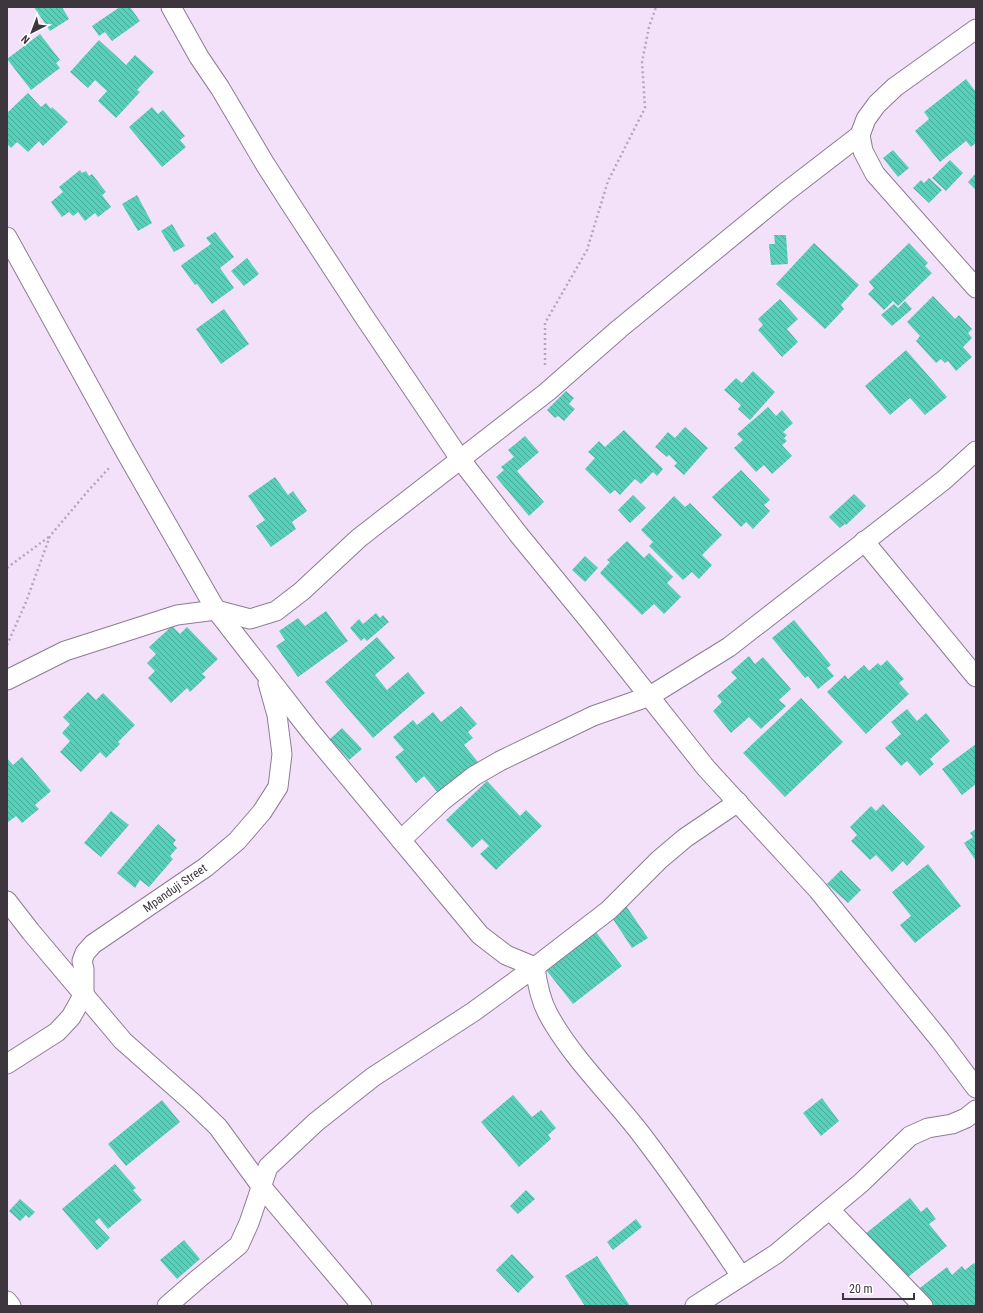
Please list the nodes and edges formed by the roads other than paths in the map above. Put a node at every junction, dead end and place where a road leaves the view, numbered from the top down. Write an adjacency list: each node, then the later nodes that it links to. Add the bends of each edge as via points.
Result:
1 (171, 7): 7 (street, via 294,210)
2 (976, 29): 3 (street, via 895,87 877,104 866,119)
3 (860, 134): 5 (street, via 863,151 875,174); 7 (street, via 619,329 547,392)
4 (7, 237): 9 (street)
5 (976, 288)
6 (976, 451): 8 (street, via 944,480)
7 (460, 459): 9 (street, via 359,538 302,592 276,611 250,618); 13 (street)
8 (864, 541): 11 (street); 13 (street, via 729,647)
9 (216, 610): 10 (street); 12 (street, via 177,615 66,651)
10 (265, 674): 15 (street); 18 (street, Mpanduji Street, via 277,716 282,754 278,787 262,812 237,840 206,867 93,944 82,961)
11 (976, 677)
12 (7, 680)
13 (650, 696): 14 (street, via 706,768); 15 (street, via 593,716 474,776)
14 (738, 802): 17 (street, via 685,838 609,910); 20 (street, via 818,890)
15 (401, 840): 17 (street, via 480,935 506,955)
16 (7, 901): 18 (street)
17 (535, 967): 22 (street, via 473,1012 373,1077 316,1122 268,1166); 24 (street, via 538,988 547,1013 570,1047 659,1158)
18 (84, 994): 19 (street, Mpanduji Street, via 71,1017 57,1032); 22 (street, via 123,1041 218,1127)
19 (7, 1064)
20 (976, 1088)
21 (976, 1110): 23 (street, via 952,1124 928,1128 910,1136)
22 (262, 1186): 27 (street, via 239,1245); 28 (street)
23 (830, 1210): 24 (street, via 776,1254); 30 (street)
24 (741, 1276): 29 (street)
25 (7, 1301): 26 (street)
26 (11, 1306)
27 (167, 1306)
28 (362, 1306)
29 (695, 1306)
30 (923, 1306)

